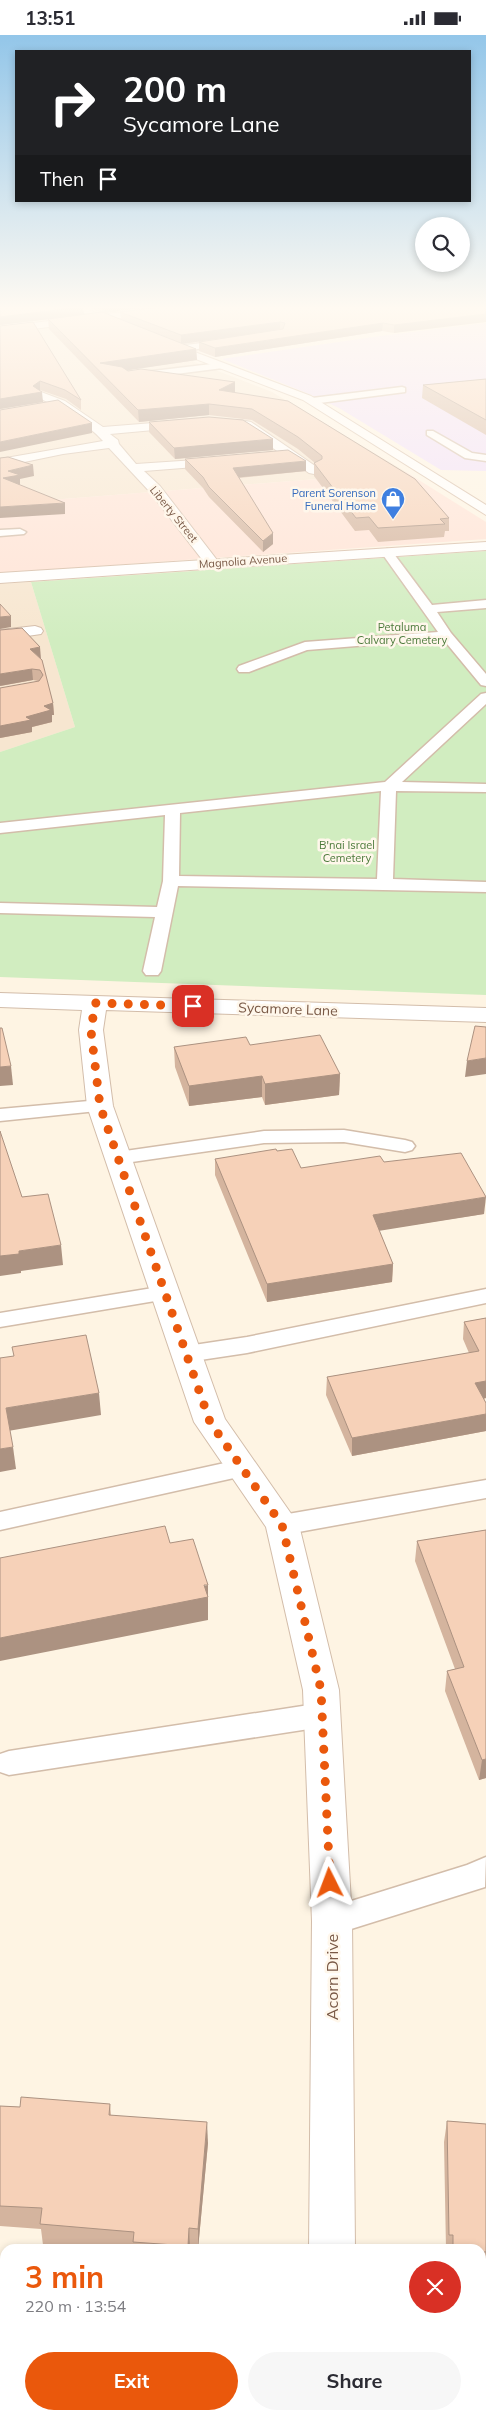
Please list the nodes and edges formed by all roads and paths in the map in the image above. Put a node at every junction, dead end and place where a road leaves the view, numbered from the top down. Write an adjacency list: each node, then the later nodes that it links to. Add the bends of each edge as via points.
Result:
1 (83, 418): 5 (street, Liberty Street)
2 (339, 418): 15 (street)
3 (199, 422): 5 (street)
4 (231, 422): 8 (street, via 247,425)
5 (102, 431): 7 (street, Liberty Street)
6 (430, 433): 10 (lane, via 469,456)
7 (114, 443): 12 (street, via 63,449); 13 (street, Liberty Street)
8 (292, 454): 9 (street); 14 (street)
9 (272, 456)
10 (486, 458)
11 (232, 460): 13 (street)
12 (0, 463)
13 (133, 468): 20 (street, Liberty Street, via 155,489)
14 (314, 470)
15 (486, 511)
16 (20, 531): 17 (lane)
17 (0, 533)
18 (486, 546): 19 (street, Magnolia Avenue)
19 (387, 552): 20 (street, Magnolia Avenue); 23 (lane)
20 (212, 563): 21 (street, Magnolia Avenue)
21 (0, 578)
22 (486, 604): 23 (lane)
23 (429, 609): 26 (lane)
24 (36, 631): 25 (street)
25 (0, 635)
26 (446, 635): 27 (lane, via 305,646); 28 (lane)
27 (244, 669)
28 (486, 682)
29 (486, 697): 30 (lane)
30 (389, 786): 31 (lane); 32 (lane); 35 (lane)
31 (486, 788)
32 (173, 809): 33 (lane); 34 (lane)
33 (0, 828)
34 (171, 881): 35 (lane); 38 (lane)
35 (385, 884): 36 (lane)
36 (486, 887)
37 (0, 908): 38 (lane)
38 (164, 912): 39 (lane)
39 (152, 971)
40 (0, 1000): 41 (street, Sycamore Lane)
41 (95, 1003): 42 (street, Sycamore Lane); 43 (street, Acorn Drive, via 91,1031)
42 (486, 1015)
43 (100, 1106): 44 (lane); 46 (street, Acorn Drive)
44 (0, 1115)
45 (405, 1146): 46 (lane, via 344,1136 264,1137)
46 (118, 1157): 47 (street, Acorn Drive)
47 (165, 1293): 49 (lane); 50 (street, Acorn Drive)
48 (486, 1296): 50 (lane, via 247,1345)
49 (0, 1320)
50 (186, 1354): 51 (street, Acorn Drive, via 210,1422)
51 (243, 1469): 53 (lane); 54 (street, Acorn Drive)
52 (486, 1489): 54 (lane)
53 (0, 1521)
54 (282, 1525): 55 (street, Acorn Drive, via 321,1690)
55 (322, 1715): 56 (lane); 58 (street, Acorn Drive)
56 (9, 1763)
57 (486, 1871): 58 (lane)
58 (332, 1921): 59 (street, Acorn Drive)
59 (332, 2244)

